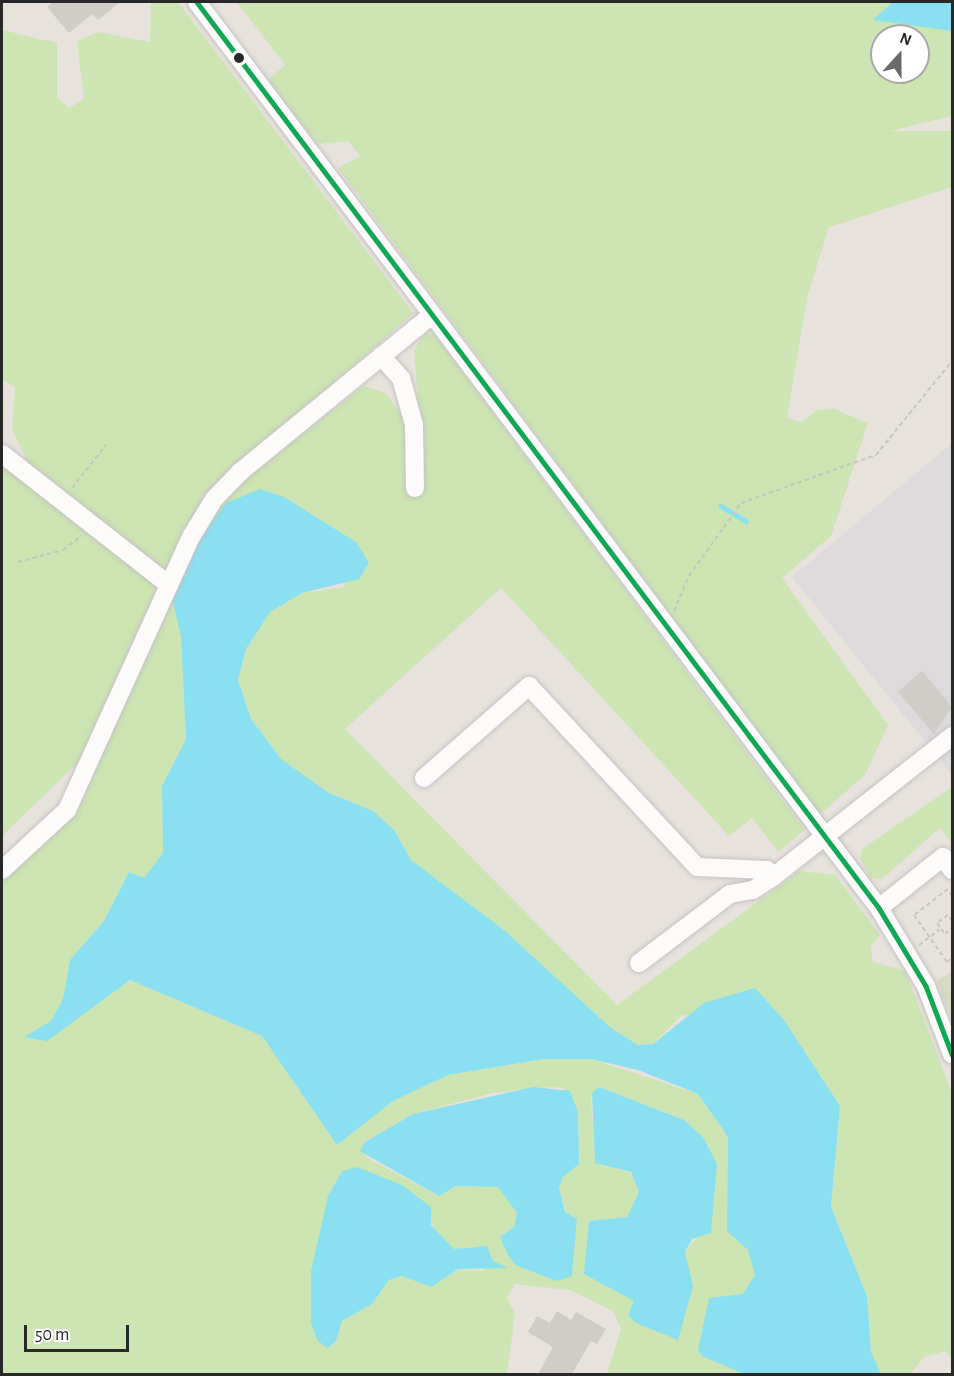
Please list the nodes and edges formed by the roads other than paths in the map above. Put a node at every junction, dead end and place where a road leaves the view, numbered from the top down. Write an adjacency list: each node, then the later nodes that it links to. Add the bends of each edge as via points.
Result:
1 (197, 2): 2 (street)
2 (432, 315): 3 (street); 9 (street)
3 (381, 356): 5 (street, via 401,378 414,425); 6 (street, via 214,499)
4 (2, 454): 6 (street)
5 (415, 488)
6 (169, 585): 10 (street, via 67,810)
7 (952, 736): 9 (street)
8 (424, 778): 12 (street, via 529,686 697,867 767,870)
9 (825, 837): 12 (street); 13 (street)
10 (2, 870)
11 (952, 870): 13 (street, via 943,857)
12 (773, 877): 14 (street, via 753,890 730,894)
13 (879, 908): 15 (street, via 926,986)
14 (639, 963)
15 (952, 1054)

